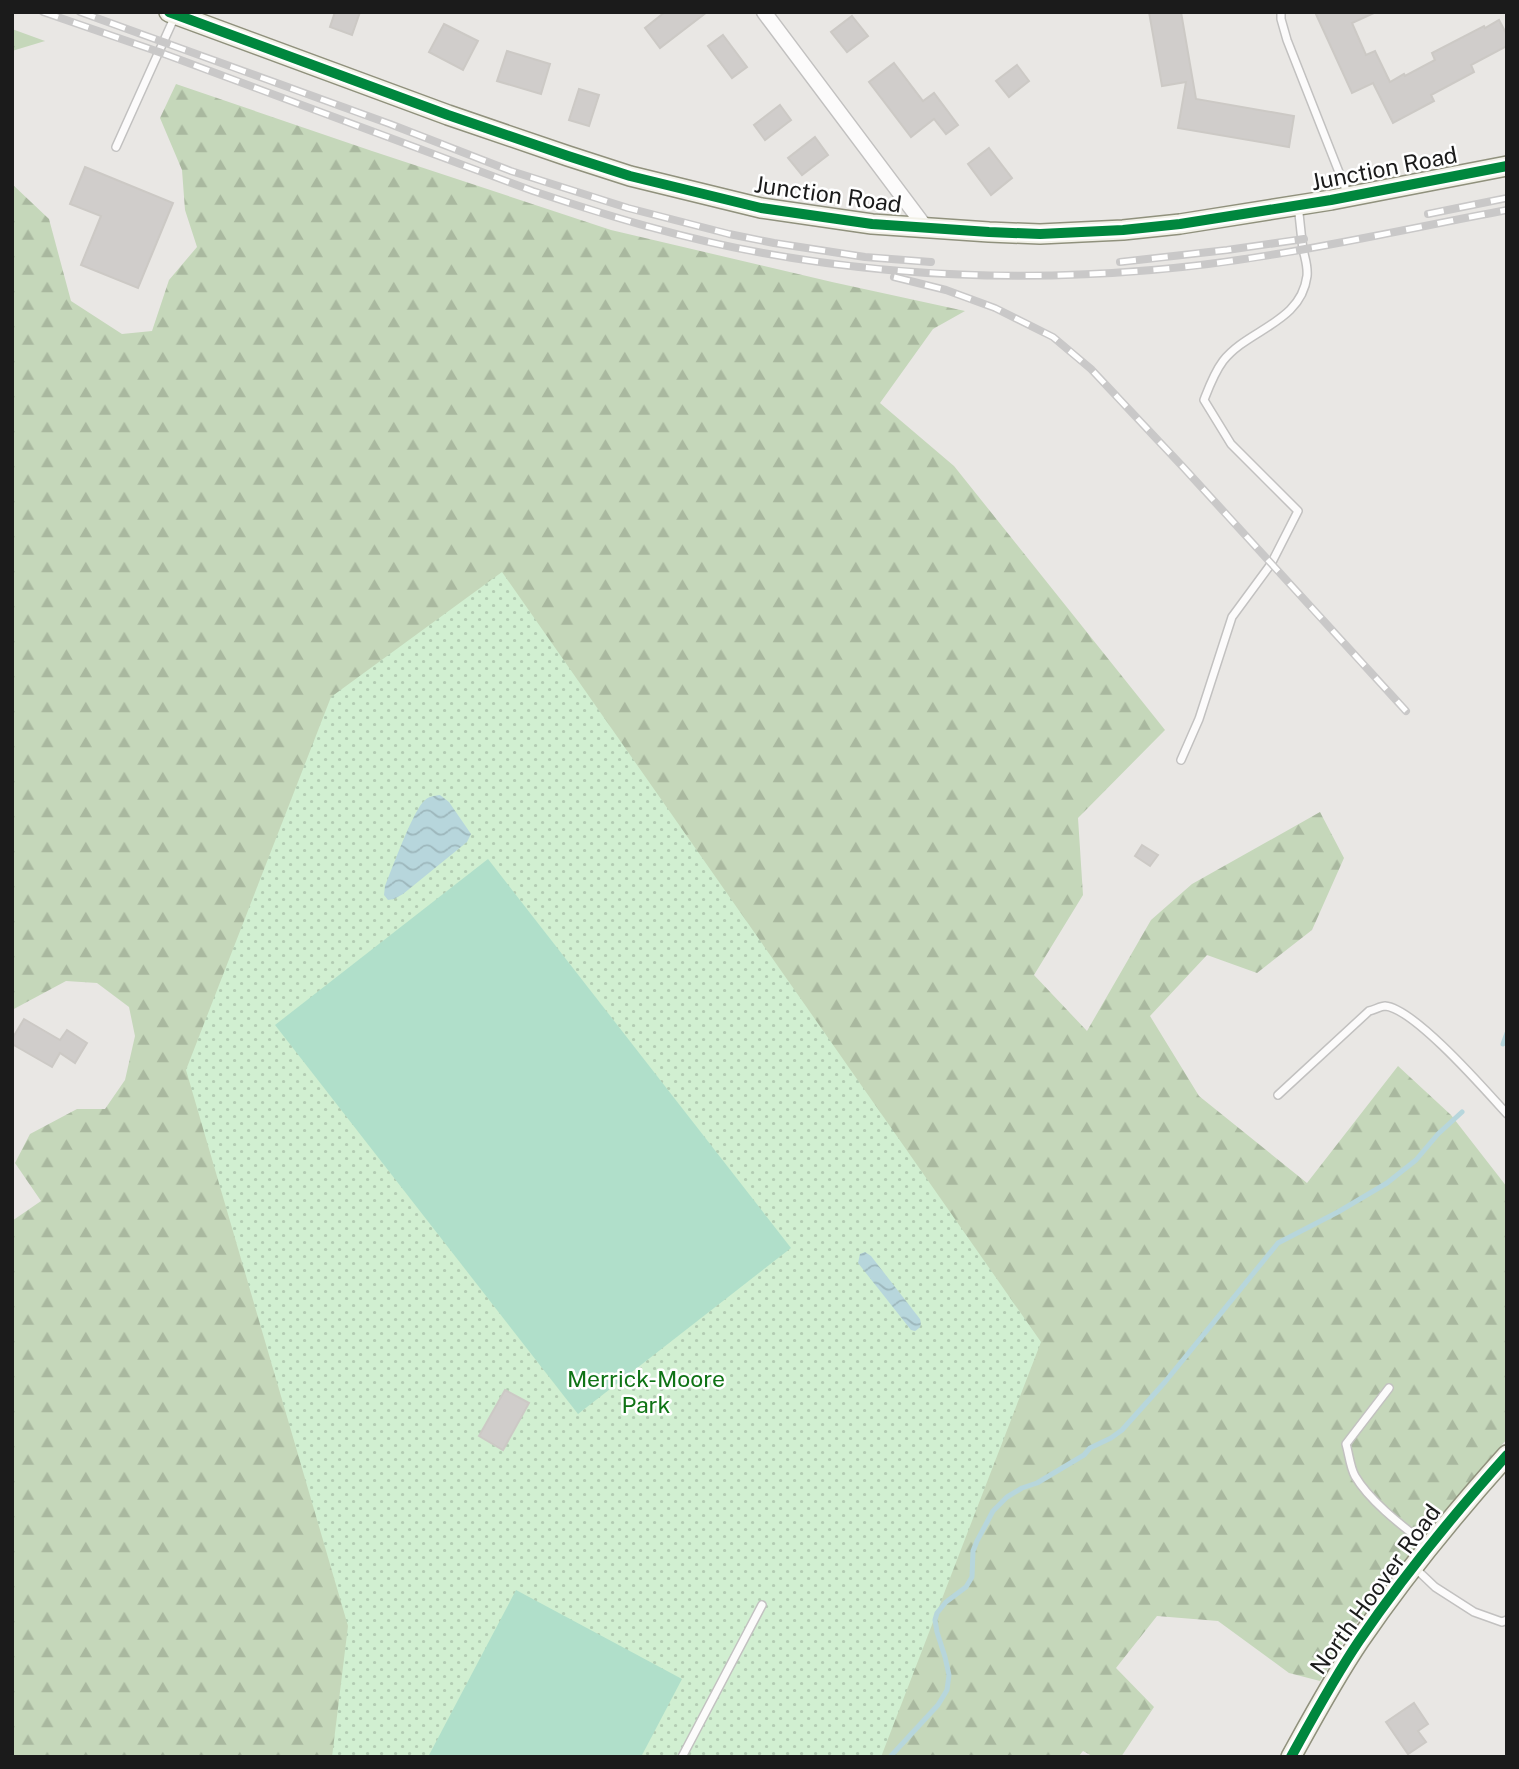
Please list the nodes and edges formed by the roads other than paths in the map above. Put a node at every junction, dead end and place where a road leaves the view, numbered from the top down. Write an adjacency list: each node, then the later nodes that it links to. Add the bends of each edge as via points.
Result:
1 (764, 12): 8 (street)
2 (1280, 12): 6 (lane)
3 (172, 14): 4 (lane); 8 (street, Junction Road, via 631,176 761,208)
4 (116, 147)
5 (1507, 166): 6 (street, Junction Road)
6 (1349, 197): 7 (street, Junction Road)
7 (1297, 206): 8 (street, Junction Road, via 1123,230 1040,234); 9 (lane, via 1308,265 1302,292 1282,319 1222,362 1204,400 1231,444 1298,511 1271,564 1233,617)
8 (926, 228)
9 (1181, 760)
10 (1278, 1095): 11 (lane, via 1369,1011 1385,1006 1403,1013 1436,1038)
11 (1507, 1114)
12 (1389, 1388): 14 (lane, via 1346,1444 1354,1475 1368,1493)
13 (1507, 1455): 14 (street, North Hoover Road)
14 (1429, 1546): 15 (street, North Hoover Road)
15 (1413, 1566): 17 (lane, via 1435,1587 1474,1612 1502,1622); 19 (street, North Hoover Road, via 1359,1641)
16 (762, 1605): 18 (lane)
17 (1507, 1619)
18 (682, 1757)
19 (1291, 1757)

